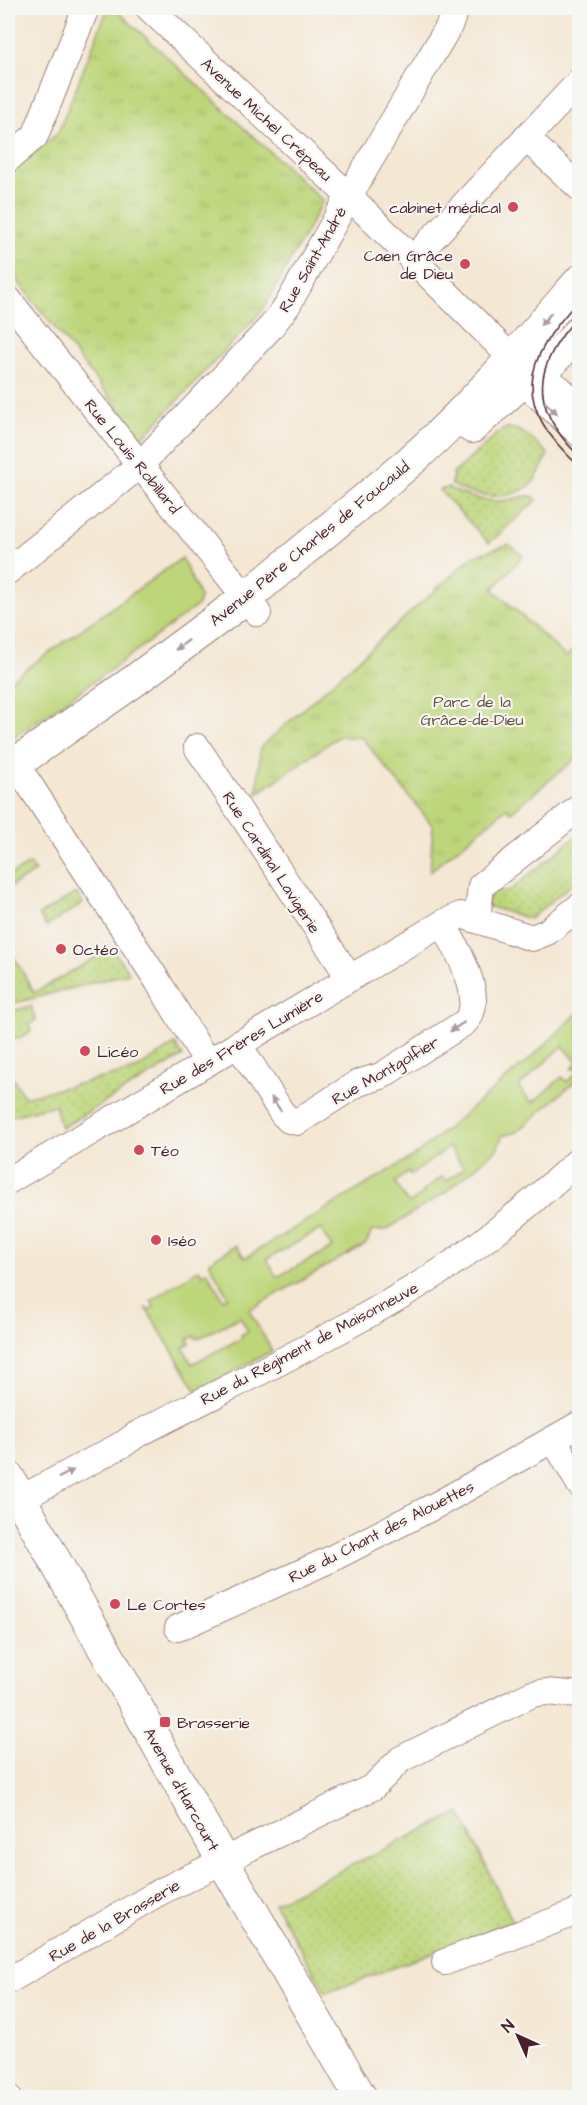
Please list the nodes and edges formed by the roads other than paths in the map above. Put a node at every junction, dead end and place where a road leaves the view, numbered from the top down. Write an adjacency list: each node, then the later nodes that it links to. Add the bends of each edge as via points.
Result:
1 (86, 8): 6 (street, via 35,136)
2 (149, 8): 8 (street, Avenue Michel Crépeau)
3 (452, 17): 8 (street, Rue Saint-André)
4 (579, 81): 5 (street)
5 (526, 138): 7 (street); 9 (street)
6 (8, 159)
7 (579, 188)
8 (349, 196): 9 (street, Avenue Michel Crépeau); 16 (street, Rue Saint-André, via 287,306 270,328)
9 (412, 260): 13 (street, Avenue Michel Crépeau)
10 (579, 281): 13 (main road, Avenue Père Charles de Foucauld, one-way to 13)
11 (8, 299): 16 (street, Rue Louis Robillard)
12 (579, 332): 13 (main road, Avenue Père Charles de Foucauld)
13 (524, 371): 14 (street, via 560,388); 15 (street, one-way to 15); 18 (main road, Avenue Père Charles de Foucauld, via 426,447)
14 (579, 408)
15 (579, 434)
16 (140, 465): 17 (street, Rue Saint-André); 18 (street, Rue Louis Robillard)
17 (8, 571)
18 (252, 605): 20 (main road, Avenue Père Charles de Foucauld, via 140,702)
19 (197, 747): 25 (street, Rue Cardinal Lavigerie)
20 (14, 777): 27 (street, via 157,980)
21 (579, 807): 23 (street, via 482,886)
22 (579, 906): 23 (street, Rue des Frères Lumière, via 547,932 532,938)
23 (477, 920): 24 (street, Rue des Frères Lumière, via 462,915)
24 (442, 923): 25 (street, Rue des Frères Lumière); 26 (street, Rue Montgolfier, one-way to 26, via 461,957 474,1009 464,1023 381,1076 358,1083 297,1122 288,1120)
25 (349, 977): 26 (street, Rue des Frères Lumière)
26 (238, 1044): 27 (street, Rue des Frères Lumière)
27 (207, 1062): 29 (street, Rue des Frères Lumière)
28 (579, 1159): 33 (street, Rue du Régiment de Maisonneuve, one-way to 28, via 113,1450 409,1291 485,1240)
29 (8, 1181)
30 (579, 1424): 31 (street, Rue du Chant des Alouettes)
31 (554, 1440): 32 (street); 34 (street, Rue du Chant des Alouettes, via 329,1560)
32 (579, 1485)
33 (12, 1490): 36 (main road, Avenue d'Harcourt)
34 (178, 1628)
35 (579, 1695): 36 (street, Rue de la Brasserie, via 532,1694 401,1759 374,1787)
36 (223, 1861): 39 (street, Rue de la Brasserie, via 158,1893); 40 (main road, Avenue d'Harcourt)
37 (579, 1911): 38 (street)
38 (445, 1962)
39 (8, 1981)
40 (362, 2097)

